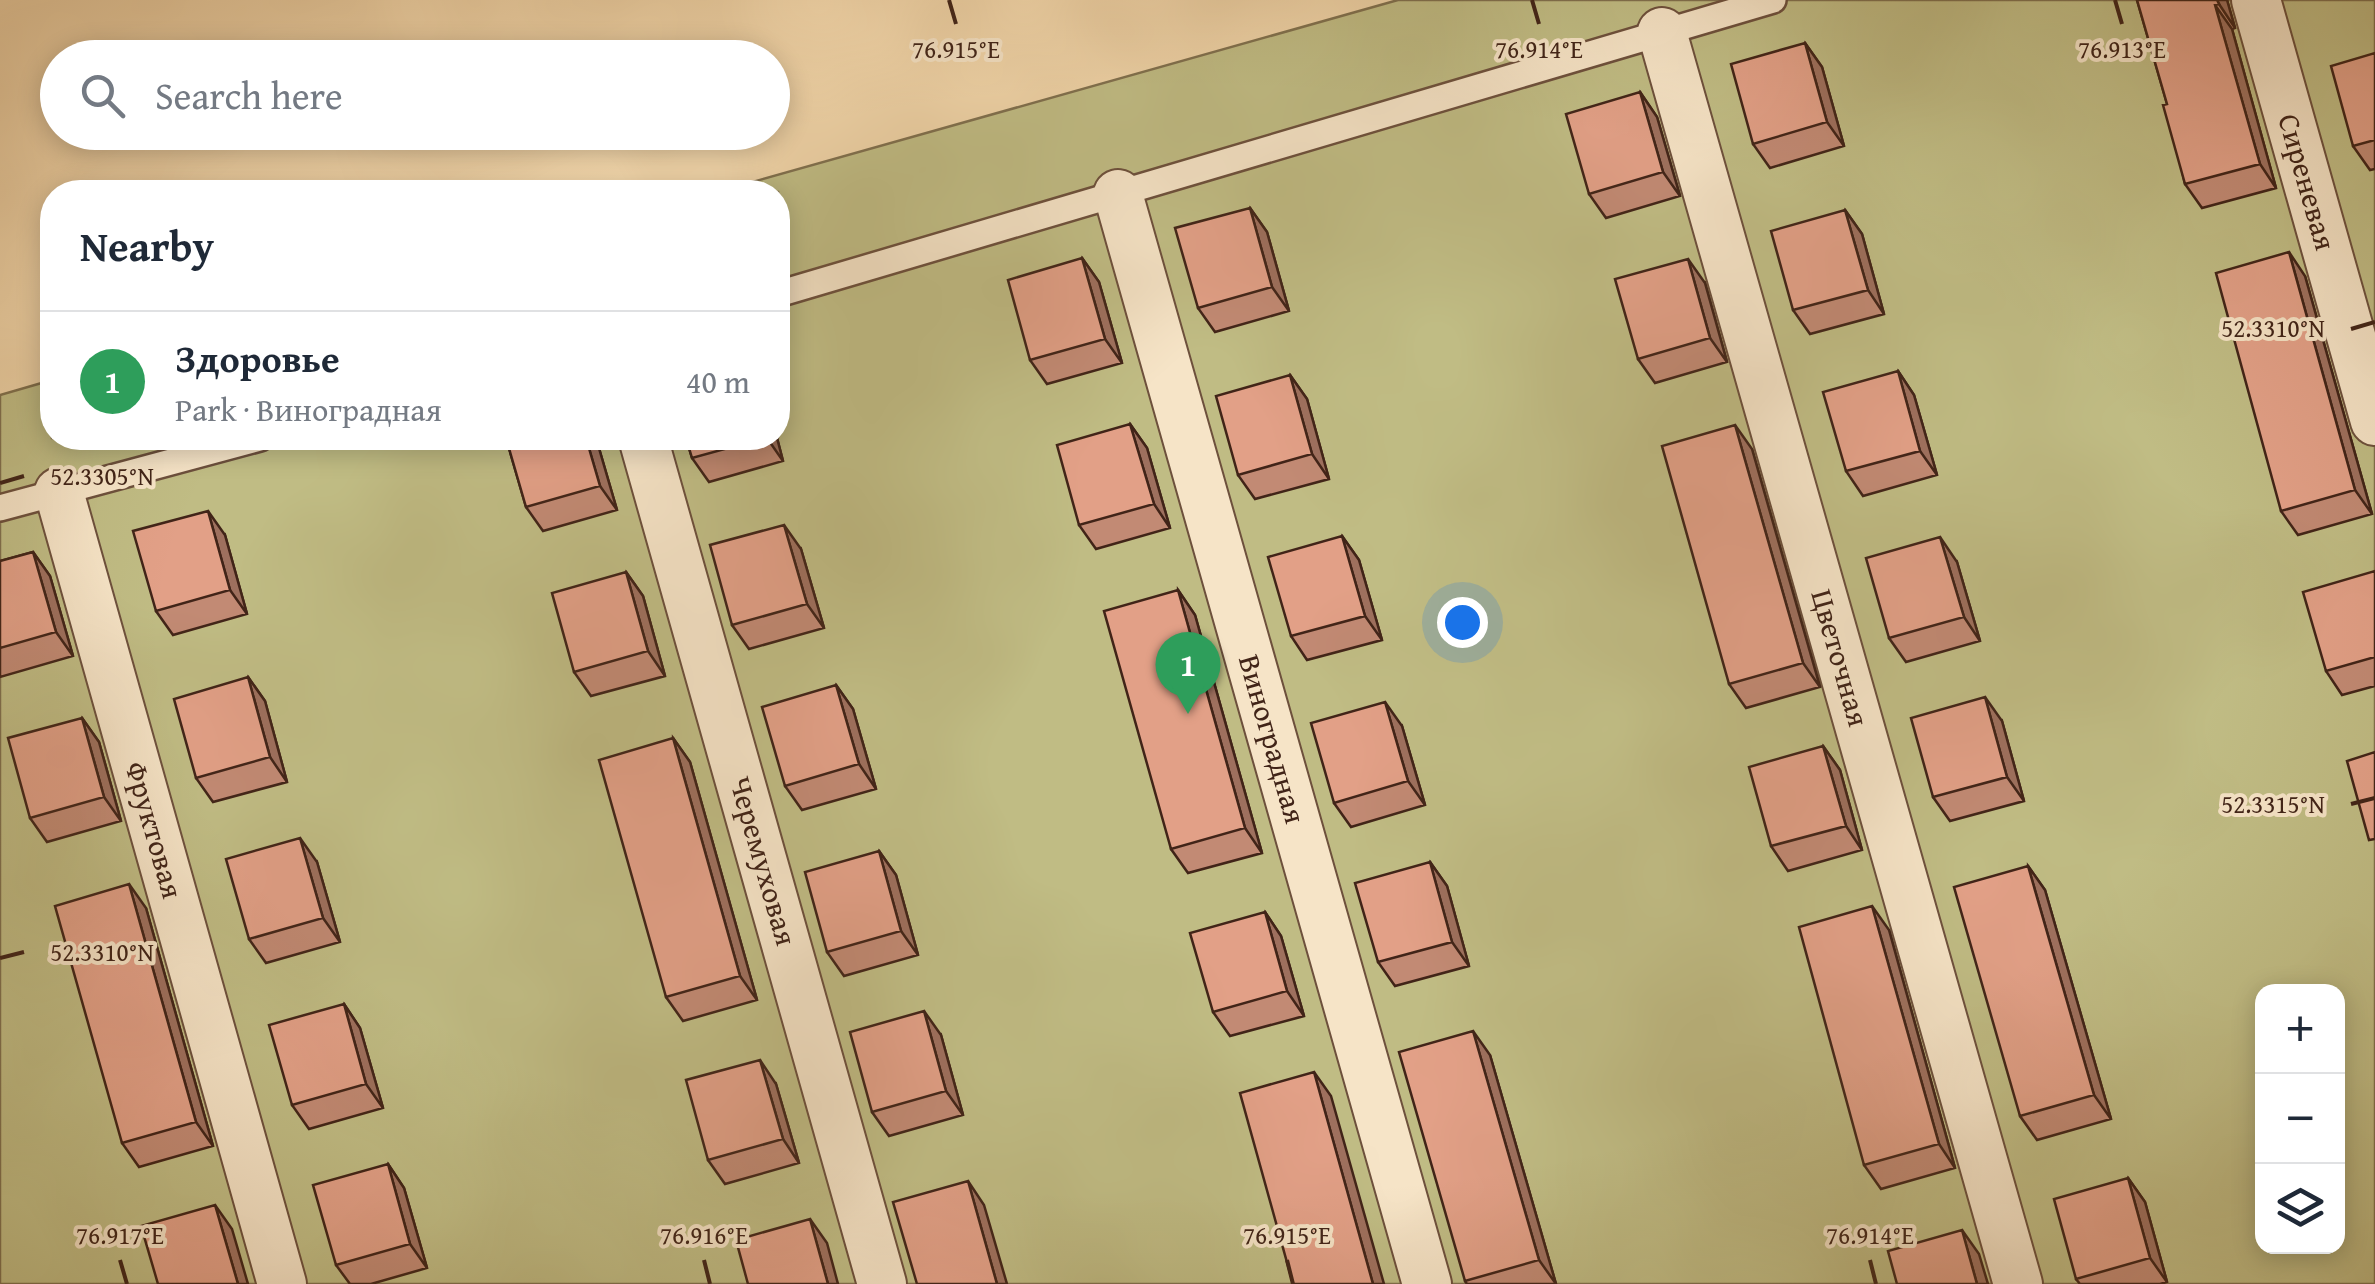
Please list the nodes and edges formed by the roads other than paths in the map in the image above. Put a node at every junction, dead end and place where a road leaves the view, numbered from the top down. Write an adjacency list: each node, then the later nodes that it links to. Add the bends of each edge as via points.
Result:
1 (1773, 0): 3 (lane)
2 (2256, 0): 6 (street, Сиреневая)
3 (1662, 32): 4 (lane); 14 (street, Цветочная)
4 (1118, 194): 5 (lane); 13 (street, Виноградная)
5 (790, 290)
6 (2375, 421)
7 (215, 450): 9 (lane)
8 (646, 450): 12 (street, Черемуховая)
9 (58, 492): 10 (lane); 11 (street, Фруктовая)
10 (0, 508)
11 (282, 1284)
12 (882, 1284)
13 (1427, 1284)
14 (2018, 1284)

